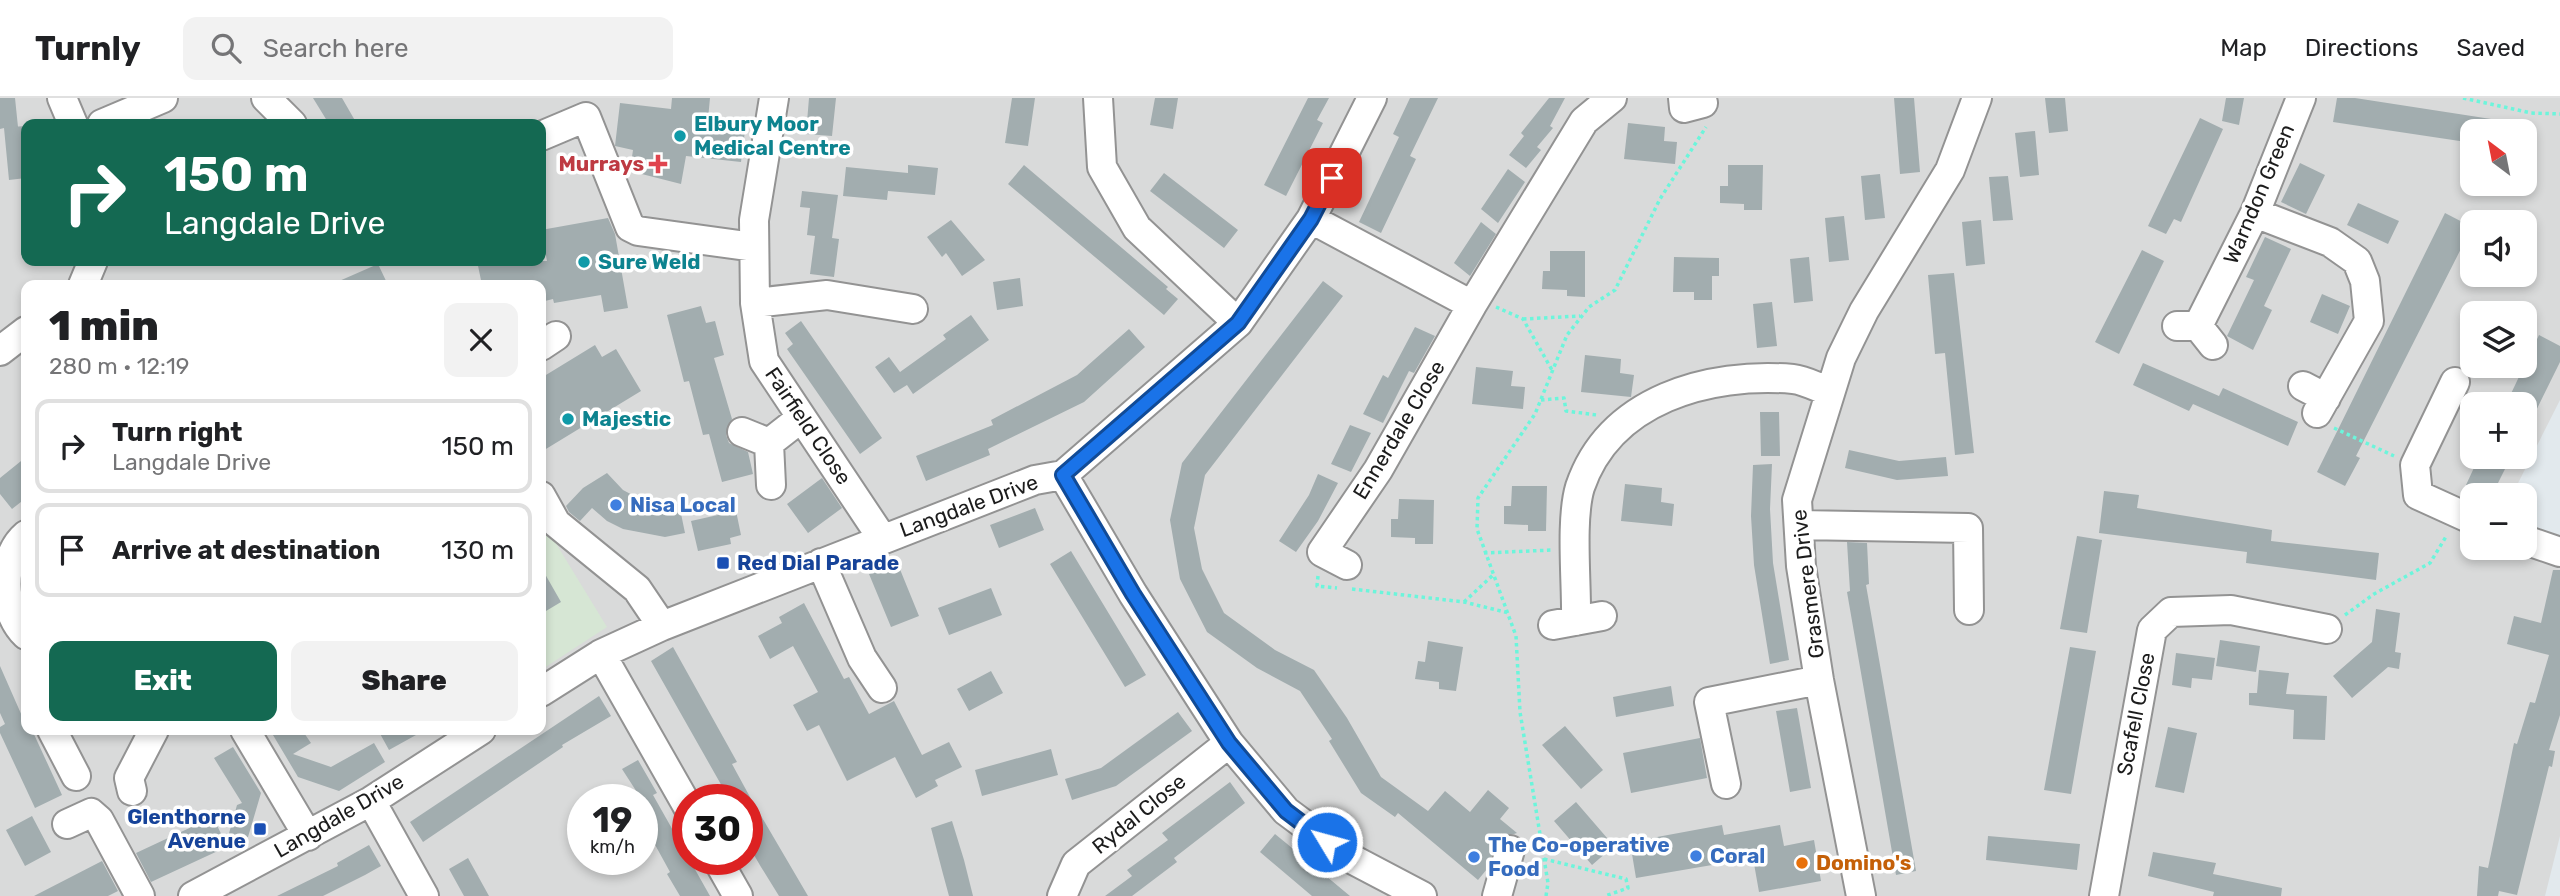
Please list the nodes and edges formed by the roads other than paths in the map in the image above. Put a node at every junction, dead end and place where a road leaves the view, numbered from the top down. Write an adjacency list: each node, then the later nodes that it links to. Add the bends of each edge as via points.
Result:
1 (62, 98): 10 (street)
2 (163, 98): 11 (street)
3 (266, 98): 12 (street)
4 (774, 98): 16 (street, Fairfield Close, via 754,220)
5 (1098, 98): 20 (street, via 1102,167 1137,229)
6 (1372, 98): 15 (street, Langdale Drive)
7 (1612, 98): 17 (street, Ennerdale Close, via 1584,121)
8 (1977, 98): 23 (street, Grasmere Drive, via 1950,170 1864,312)
9 (2301, 98): 14 (street, Warndon Green)
10 (71, 119)
11 (114, 119)
12 (287, 119)
13 (546, 133): 16 (street, via 586,117 630,226 638,231)
14 (2255, 213): 21 (street, Warndon Green); 24 (street, via 2330,242 2357,261 2365,281 2369,321)
15 (1311, 219): 17 (street); 20 (street, Langdale Drive)
16 (754, 247): 18 (street, Fairfield Close)
17 (1474, 302): 38 (street, Ennerdale Close, via 1378,470 1322,552)
18 (755, 303): 19 (street, via 827,295); 25 (street, Fairfield Close, via 764,361)
19 (914, 309)
20 (1238, 323): 28 (street, Langdale Drive)
21 (2196, 332)
22 (2455, 382): 31 (street, via 2415,465 2418,495)
23 (1828, 391): 32 (street, Grasmere Drive, via 1797,500); 40 (street, via 1795,379 1710,382 1639,410 1602,449 1580,488)
24 (2315, 399)
25 (801, 418): 27 (street); 33 (street, Fairfield Close)
26 (743, 432): 27 (street)
27 (769, 443): 29 (street)
28 (1063, 475): 33 (street, Langdale Drive, via 1035,480); 52 (street)
29 (771, 485)
30 (546, 505): 41 (street, via 556,523 637,589)
31 (2460, 514)
32 (1799, 525): 39 (street, via 1968,528); 45 (street, Grasmere Drive)
33 (882, 538): 37 (street, Langdale Drive)
34 (21, 539): 43 (street, via 3,566 2,598)
35 (2537, 544): 36 (street)
36 (2560, 552)
37 (821, 563): 41 (street, Langdale Drive); 46 (street, via 862,658)
38 (1347, 565)
39 (1969, 610)
40 (1577, 621)
41 (662, 626): 44 (street, Langdale Drive)
42 (2327, 629): 70 (street, Scafell Close, via 2231,610 2171,612 2152,630)
43 (21, 630)
44 (601, 654): 47 (street, Langdale Drive); 54 (street)
45 (1819, 680): 55 (street, via 1709,702); 69 (street, Grasmere Drive)
46 (882, 688)
47 (546, 689)
48 (55, 735): 53 (street)
49 (151, 735): 56 (street, via 129,778)
50 (251, 735): 59 (street)
51 (473, 735): 57 (street, Langdale Drive)
52 (1229, 743): 66 (street, Rydal Close, via 1076,864); 67 (street, via 1286,811 1348,857)
53 (76, 776)
54 (675, 784)
55 (1726, 784)
56 (132, 791)
57 (371, 801): 59 (street, Langdale Drive); 64 (street)
58 (67, 824): 62 (street, via 91,813 99,820)
59 (308, 836): 63 (street, Langdale Drive)
60 (1510, 850): 68 (street)
61 (727, 875): 65 (street)
62 (140, 896)
63 (193, 896)
64 (424, 896)
65 (738, 896)
66 (1062, 896)
67 (1422, 896)
68 (1497, 896)
69 (1861, 896)
70 (2104, 896)

